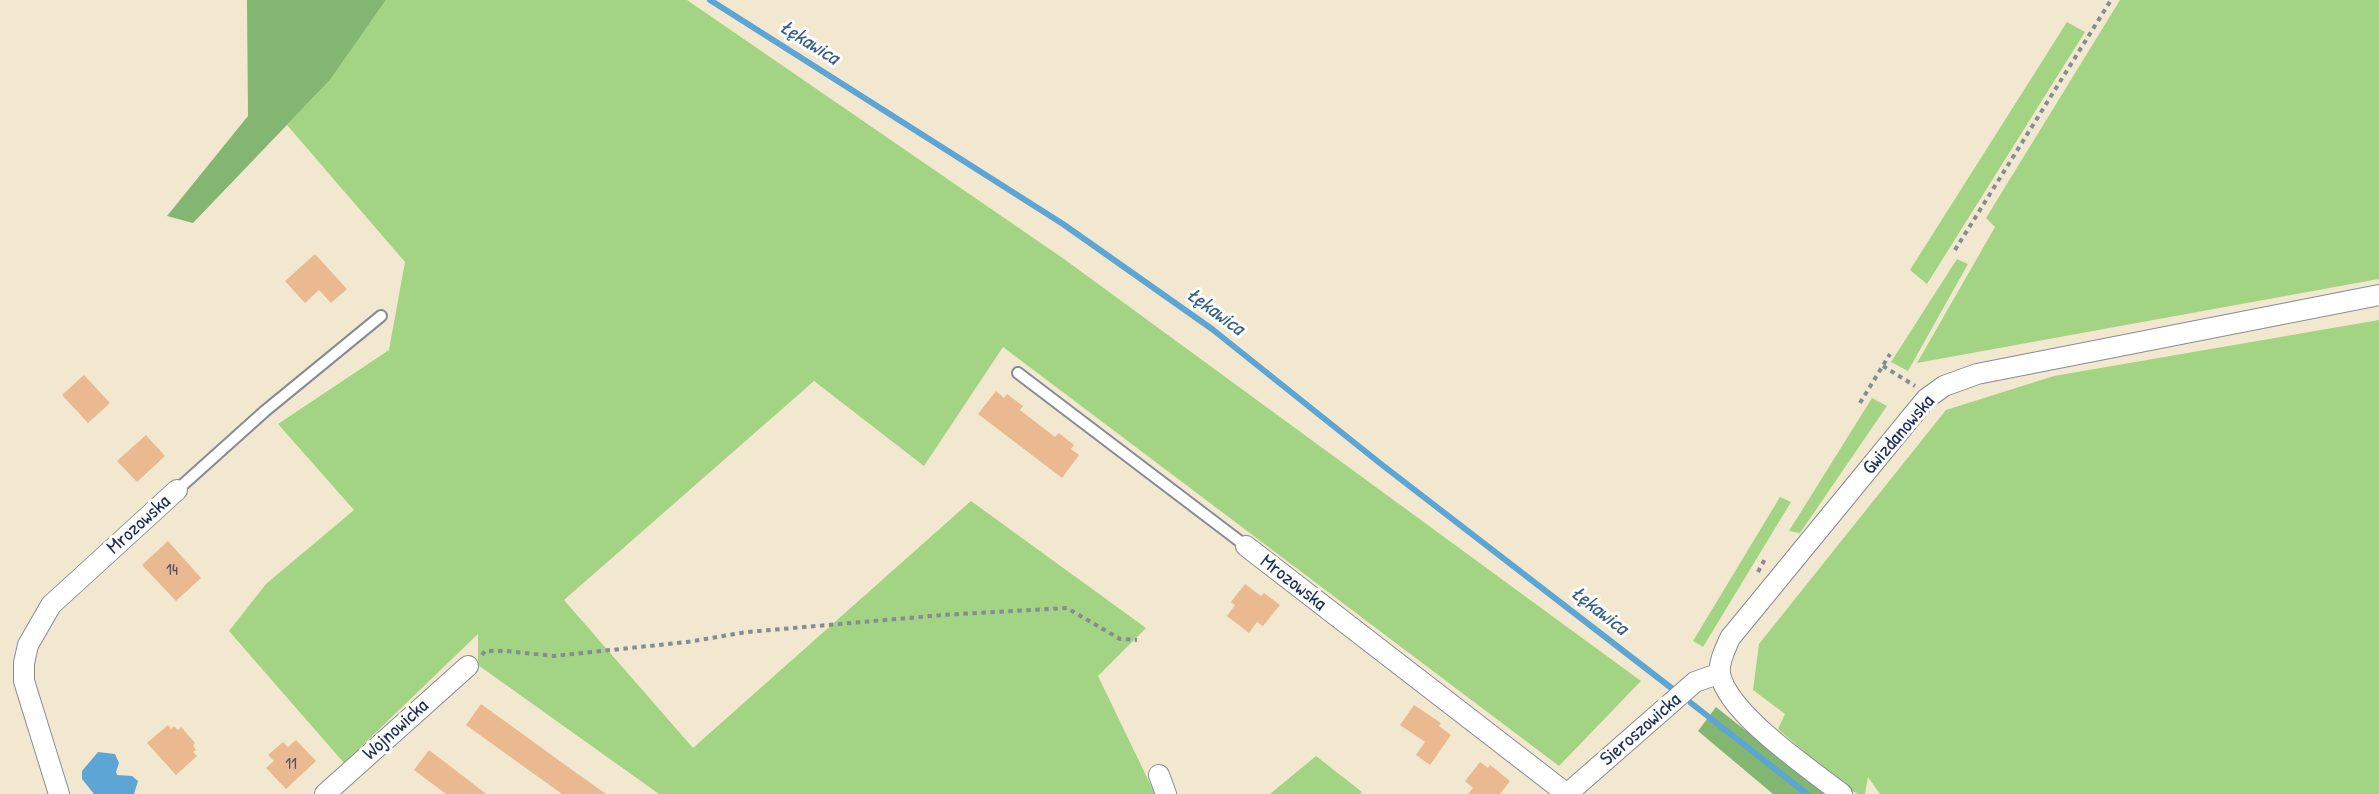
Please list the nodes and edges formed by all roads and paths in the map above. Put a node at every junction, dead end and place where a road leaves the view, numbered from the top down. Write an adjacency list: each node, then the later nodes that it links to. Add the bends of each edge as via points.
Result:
1 (2111, 0): 2 (path)
2 (1955, 249)
3 (2379, 295): 8 (street, Gwizdanowska, via 1977,374 1944,386)
4 (381, 316): 10 (lane, Mrozowska)
5 (1890, 354): 6 (path)
6 (1883, 366): 8 (path, via 1913,385); 9 (path)
7 (1018, 373): 11 (lane, Mrozowska)
8 (1926, 399): 15 (street, Gwizdanowska, via 1730,638)
9 (1860, 403)
10 (177, 490): 17 (street, Mrozowska, via 51,605 28,645 24,681)
11 (1246, 546): 20 (street, Mrozowska)
12 (1137, 640): 13 (path, via 1120,639 1067,608 758,631 554,656)
13 (485, 651)
14 (468, 666): 18 (street, Wojnowicka)
15 (1720, 673): 20 (street, Sieroszowicka, via 1695,682); 21 (street, via 1747,718)
16 (1159, 775): 19 (street)
17 (59, 794)
18 (325, 794)
19 (1166, 794)
20 (1567, 794)
21 (1842, 794)

